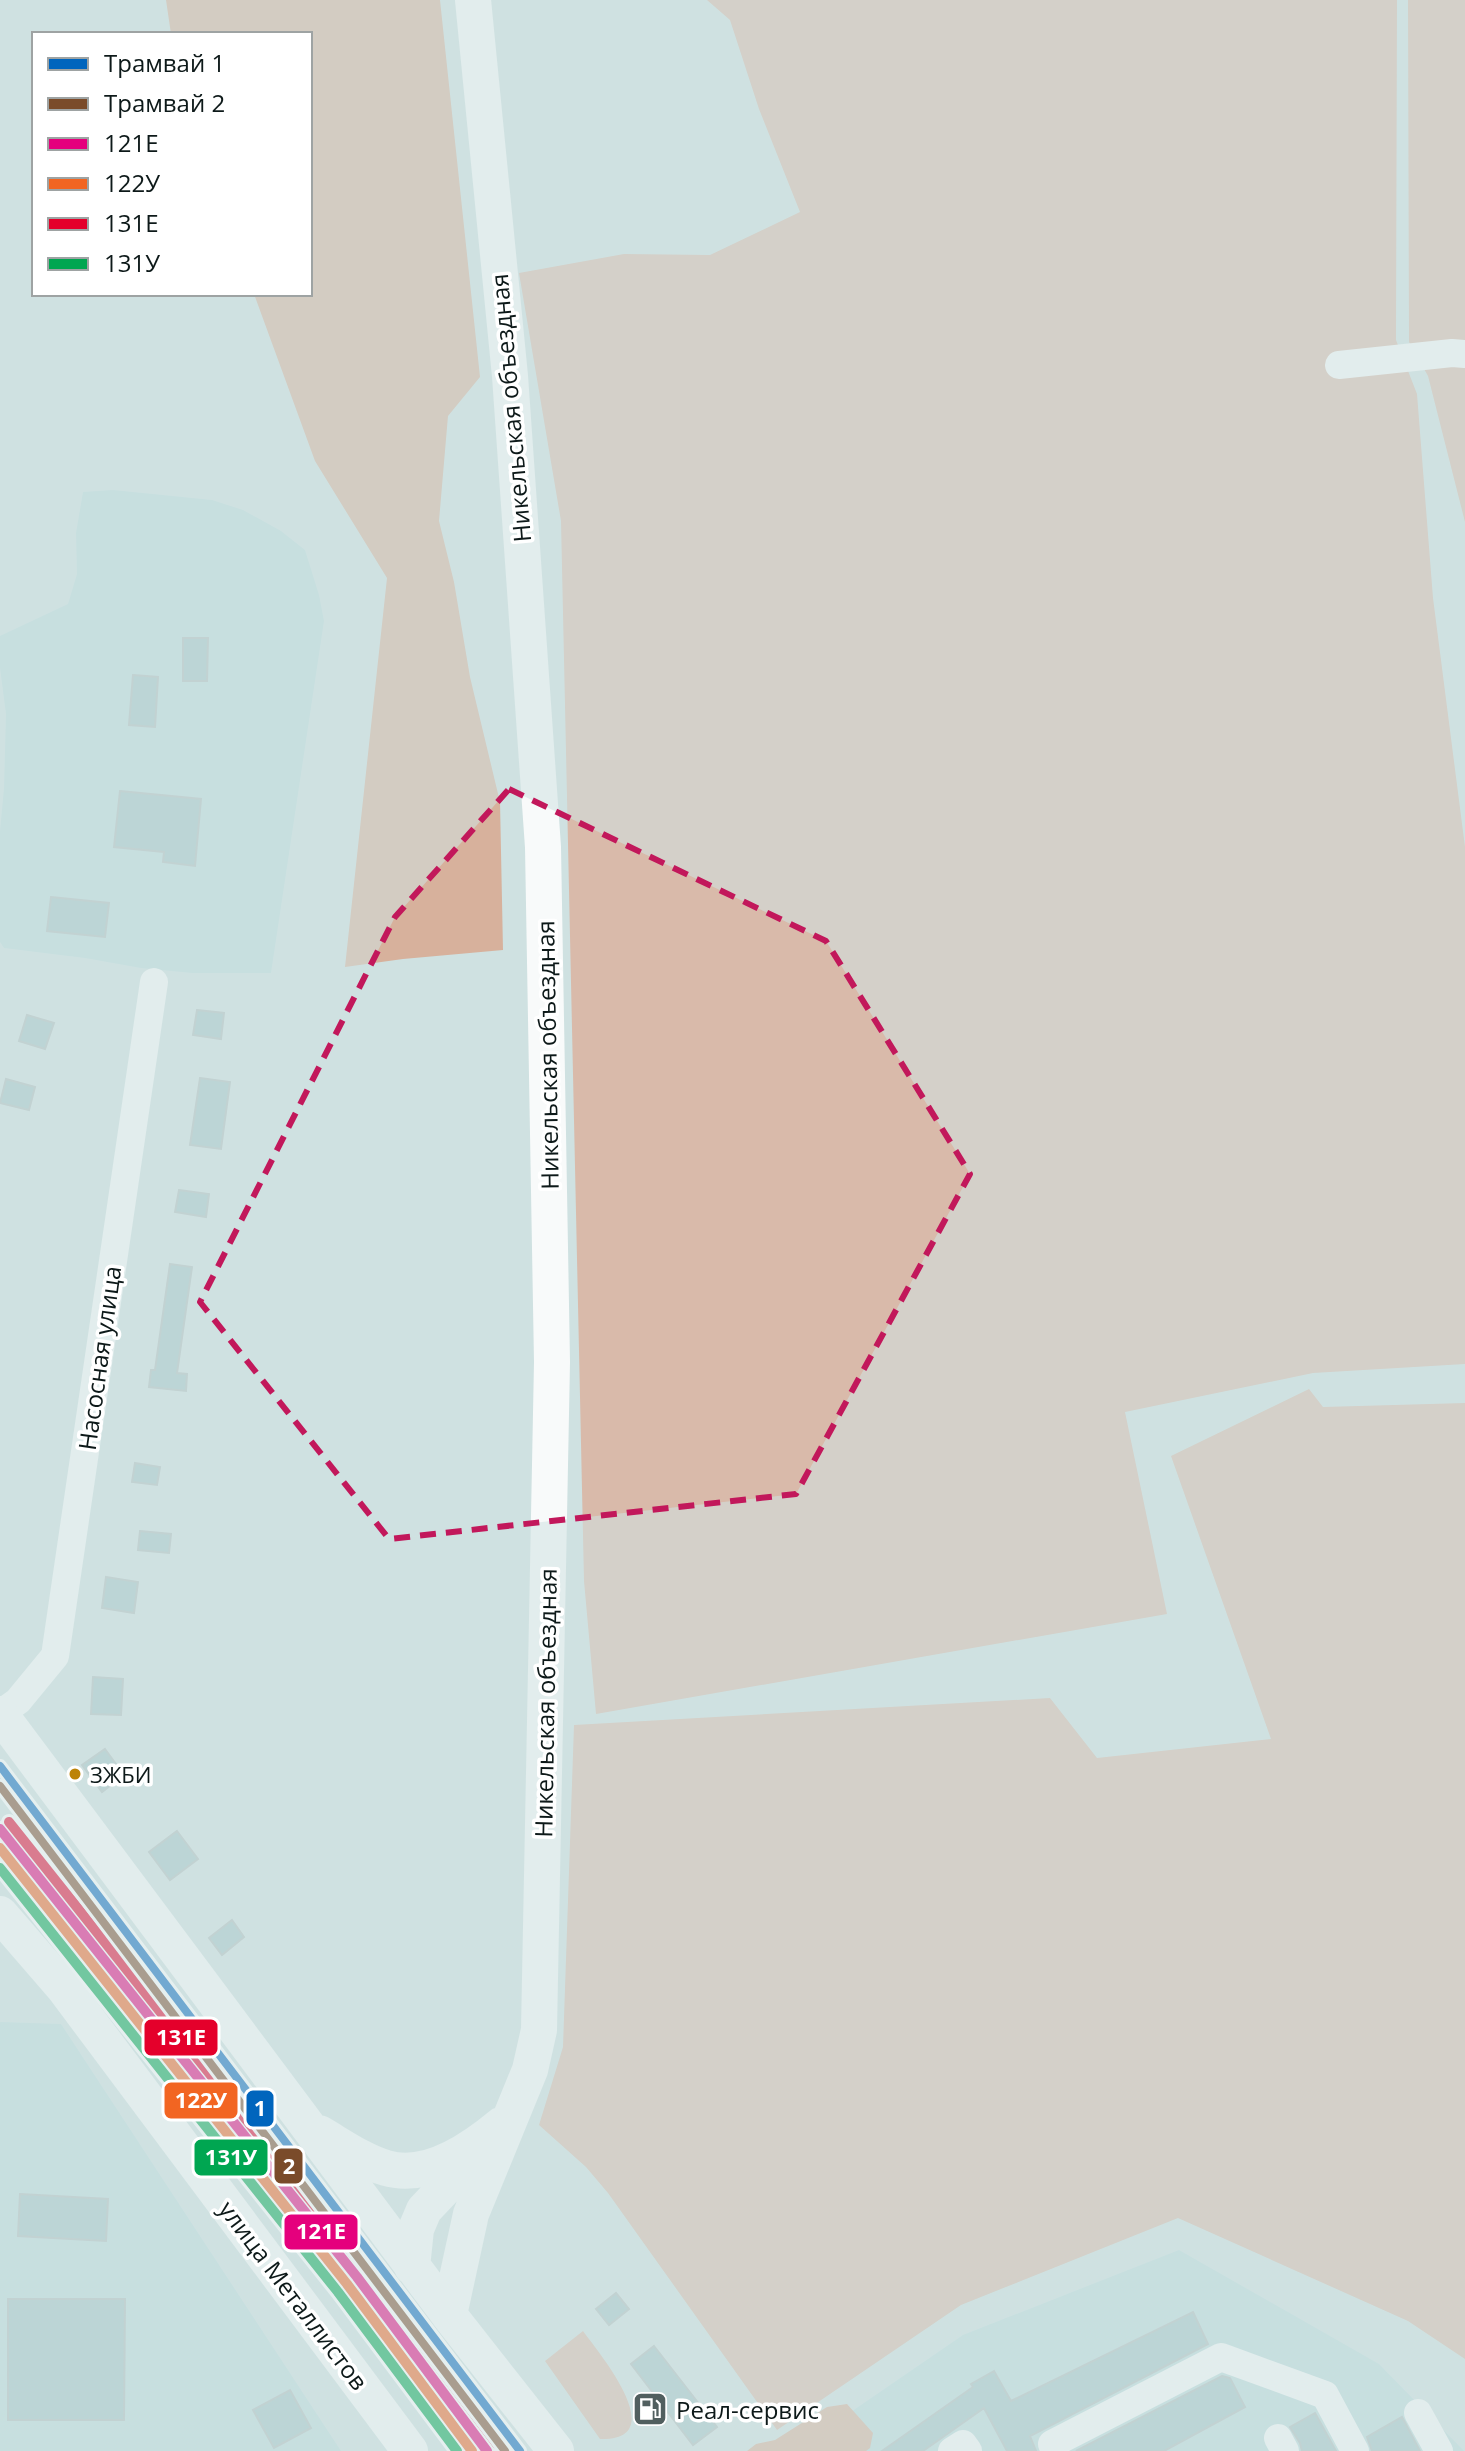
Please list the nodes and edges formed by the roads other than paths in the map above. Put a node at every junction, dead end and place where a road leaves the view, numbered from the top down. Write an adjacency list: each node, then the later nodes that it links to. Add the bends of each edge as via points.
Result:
1 (473, 0): 7 (main road, Никельская объездная, via 510,376 543,847 552,1362 539,2030 530,2070)
2 (1465, 354): 3 (street)
3 (1339, 365)
4 (154, 982): 5 (street, Насосная улица, via 55,1656 18,1701)
5 (0, 1714): 8 (main road)
6 (0, 1914): 13 (main road, улица Металлистов, via 64,1988)
7 (508, 2117): 8 (main road, via 463,2152 411,2171 387,2168); 9 (main road, Никельская объездная); 10 (main road, via 424,2210)
8 (307, 2126): 10 (main road, via 374,2215)
9 (471, 2214): 10 (main road, via 453,2235); 11 (main road, Никельская объездная)
10 (413, 2253): 11 (main road)
11 (449, 2315): 14 (main road)
12 (1418, 2413): 19 (street)
13 (410, 2451)
14 (556, 2451)
15 (952, 2451): 16 (street, via 963,2444)
16 (968, 2451)
17 (1055, 2451): 18 (street, via 1052,2444 1221,2357 1325,2395)
18 (1355, 2451)
19 (1439, 2451)

